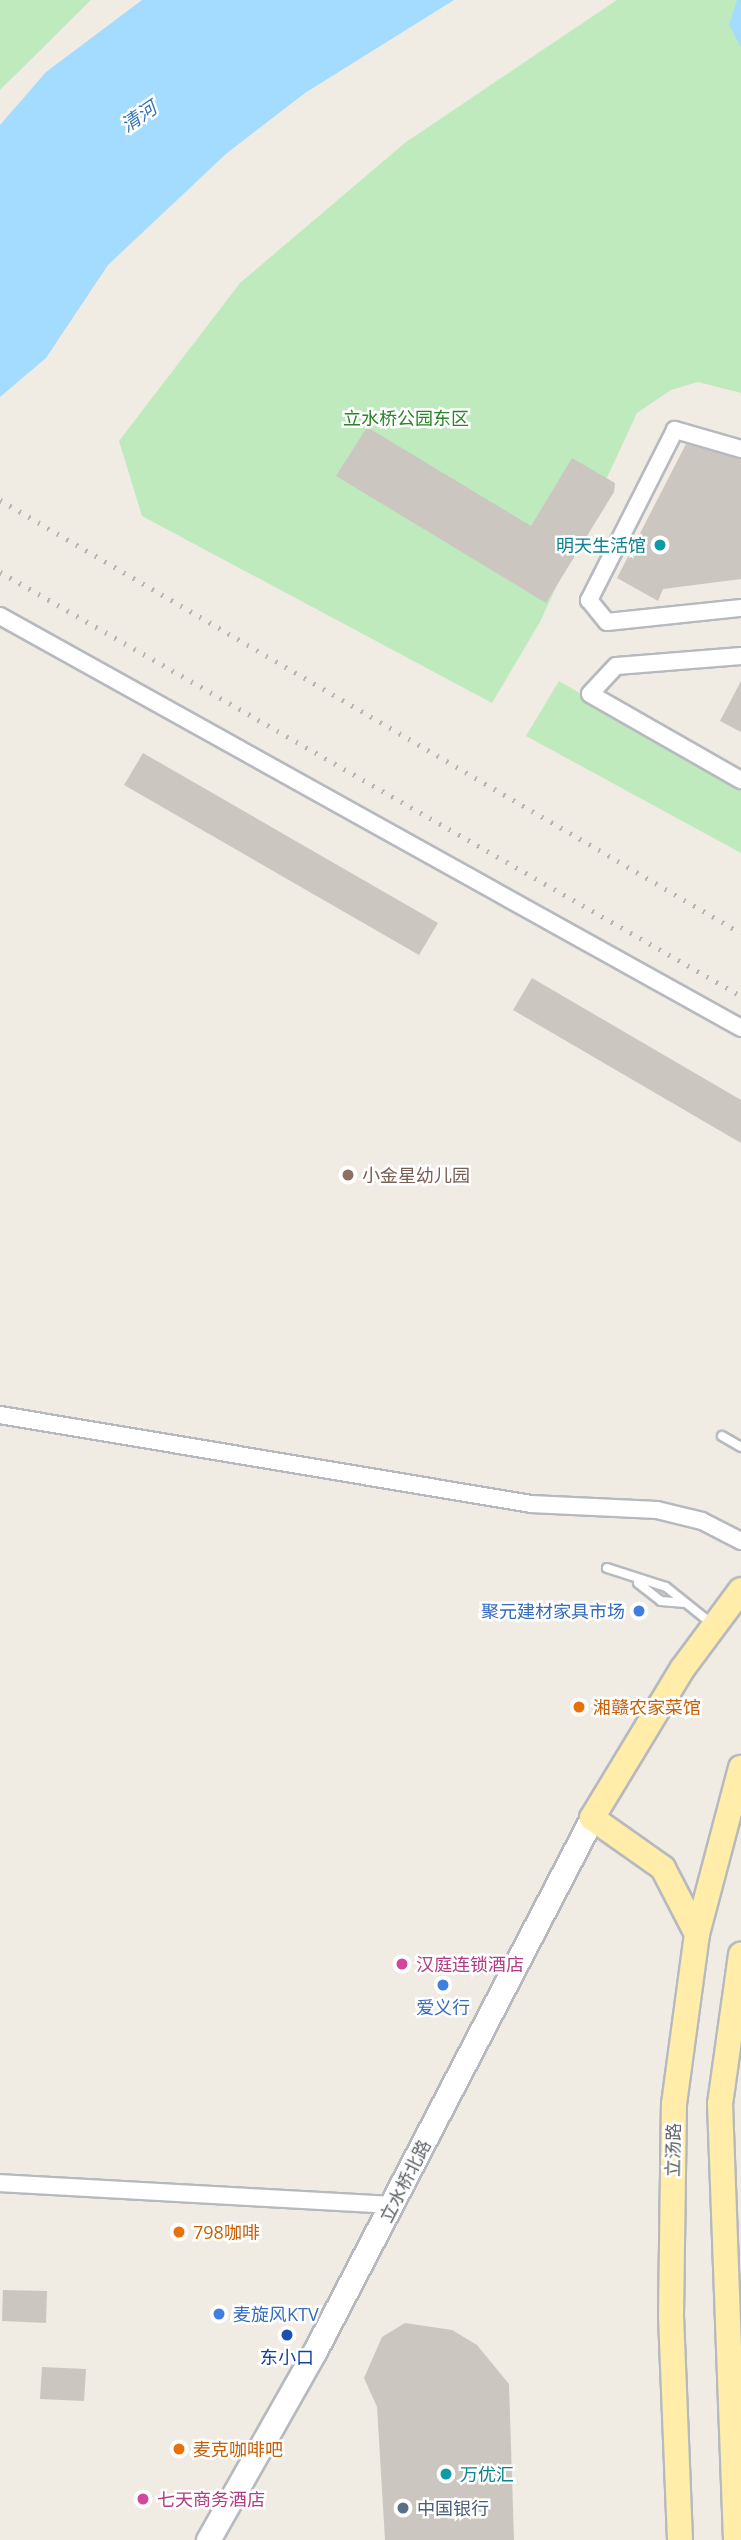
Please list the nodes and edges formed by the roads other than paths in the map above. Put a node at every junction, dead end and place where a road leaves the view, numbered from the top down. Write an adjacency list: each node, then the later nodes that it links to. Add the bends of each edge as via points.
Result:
1 (741, 449): 2 (street, via 675,430 589,600 607,622)
2 (741, 608)
3 (0, 616): 6 (street)
4 (741, 656): 5 (street, via 617,666 590,694)
5 (741, 780)
6 (741, 1028)
7 (0, 1415): 10 (street, via 531,1504 657,1510 702,1521)
8 (722, 1436): 9 (lane)
9 (741, 1447)
10 (741, 1541)
11 (607, 1568): 12 (lane)
12 (637, 1582): 14 (lane, via 661,1601); 14 (lane, via 666,1587)
13 (741, 1590): 15 (main road)
14 (682, 1603): 15 (lane)
15 (715, 1626): 17 (main road)
16 (741, 1768): 18 (main road, 立汤路)
17 (592, 1818): 18 (main road, via 663,1868); 23 (street, 立水桥北路)
18 (697, 1934): 26 (main road, 立汤路, via 674,2104 671,2302)
19 (741, 1954): 21 (main road)
20 (741, 2043): 21 (street)
21 (720, 2104): 24 (main road)
22 (0, 2183): 23 (street)
23 (393, 2205): 25 (street, 立水桥北路)
24 (737, 2499): 27 (main road)
25 (208, 2540)
26 (680, 2540)
27 (736, 2540)

